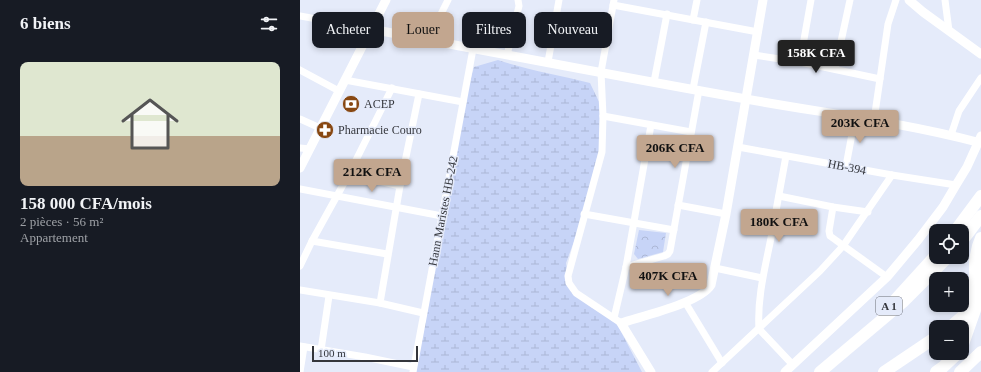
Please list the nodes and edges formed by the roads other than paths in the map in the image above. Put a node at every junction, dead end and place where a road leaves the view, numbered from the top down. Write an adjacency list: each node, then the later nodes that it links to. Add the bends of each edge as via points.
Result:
1 (448, 0): 14 (street)
2 (518, 0): 26 (street, via 519,6)
3 (559, 0): 28 (street)
4 (697, 0): 18 (street)
5 (763, 0): 21 (street)
6 (811, 0): 29 (street)
7 (850, 0): 30 (street)
8 (896, 0): 34 (street, via 888,24)
9 (909, 0): 20 (street)
10 (945, 0): 20 (street)
11 (384, 2): 13 (street)
12 (613, 3): 15 (street); 32 (street)
13 (379, 12)
14 (442, 12)
15 (667, 14): 18 (street); 36 (street)
16 (300, 16): 17 (street)
17 (312, 18)
18 (693, 20): 19 (street)
19 (706, 22): 21 (street); 38 (street)
20 (949, 31): 25 (street)
21 (758, 32): 27 (street)
22 (454, 45): 24 (street)
23 (361, 48): 35 (street)
24 (474, 49): 26 (street); 42 (street, Hann Maristes HB-242)
25 (981, 54)
26 (507, 55): 28 (street)
27 (754, 56): 29 (street); 41 (street)
28 (548, 62): 32 (street)
29 (800, 62): 30 (street)
30 (835, 69): 34 (street)
31 (300, 70): 39 (street)
32 (601, 72): 36 (street); 43 (street)
33 (981, 78): 50 (street, via 959,111)
34 (880, 79): 46 (street)
35 (344, 80): 37 (street); 39 (street)
36 (654, 82): 38 (street)
37 (392, 88): 40 (street); 58 (street)
38 (696, 90): 41 (street); 49 (street)
39 (339, 91): 48 (street)
40 (419, 94): 42 (street); 61 (street)
41 (746, 99): 44 (street); 52 (street)
42 (463, 102): 72 (street, Hann Maristes HB-242)
43 (603, 116): 47 (street); 70 (street, via 600,161)
44 (855, 118): 46 (street); 56 (street)
45 (300, 119): 48 (street)
46 (874, 120): 50 (street)
47 (651, 125): 49 (street); 74 (street)
48 (320, 128): 54 (street)
49 (691, 132): 66 (street)
50 (951, 135): 51 (street)
51 (979, 139): 60 (street)
52 (738, 147): 55 (street, HB-394); 71 (street)
53 (300, 148): 54 (street)
54 (310, 149): 57 (street)
55 (786, 156): 56 (street, HB-394); 64 (street)
56 (846, 166): 59 (street, HB-394)
57 (300, 168)
58 (349, 174): 61 (street); 63 (street)
59 (892, 175): 60 (street, HB-394); 69 (street)
60 (956, 185): 87 (street, via 943,207)
61 (400, 186): 67 (street)
62 (300, 189): 63 (street)
63 (335, 196): 67 (street); 79 (street)
64 (780, 196): 68 (street); 88 (street)
65 (981, 196): 75 (highway)
66 (678, 205): 71 (street); 76 (street)
67 (396, 206): 72 (street); 81 (street)
68 (833, 207): 69 (street); 80 (street, via 830,236)
69 (868, 212): 80 (street)
70 (584, 214): 74 (street); 95 (street, via 569,269 569,283 576,293)
71 (726, 214): 86 (street)
72 (442, 216): 94 (street, Hann Maristes HB-242)
73 (981, 216): 77 (highway)
74 (634, 223): 76 (street); 85 (street)
75 (960, 224)
76 (674, 230): 85 (street, via 668,254)
77 (969, 232)
78 (981, 238): 97 (highway, via 975,260 975,310)
79 (312, 241): 81 (street); 84 (street)
80 (843, 246): 87 (street); 98 (street)
81 (387, 254): 93 (street)
82 (929, 263): 103 (highway, A 1)
83 (941, 264): 103 (highway, via 903,302)
84 (300, 266)
85 (626, 267): 95 (street)
86 (715, 268): 88 (street); 92 (street, via 708,290)
87 (887, 277): 107 (street)
88 (762, 278): 98 (street)
89 (300, 290): 90 (street)
90 (329, 296): 93 (street); 101 (street)
91 (981, 301): 96 (highway)
92 (685, 302): 95 (street); 106 (street)
93 (380, 303): 94 (street)
94 (423, 314): 108 (street, Hann Maristes HB-242)
95 (617, 320): 110 (street)
96 (958, 320)
97 (969, 326)
98 (759, 329): 106 (street); 107 (street)
99 (929, 342): 114 (highway)
100 (302, 346): 101 (street); 109 (street)
101 (321, 350): 108 (street, via 365,357)
102 (981, 352): 116 (highway)
103 (841, 355): 113 (highway, A 1)
104 (950, 360): 115 (highway)
105 (981, 362): 116 (highway)
106 (722, 363): 111 (street)
107 (793, 365): 112 (street)
108 (413, 370)
109 (300, 372)
110 (651, 372)
111 (712, 372)
112 (785, 372)
113 (820, 372)
114 (884, 372)
115 (936, 372)
116 (961, 372)

